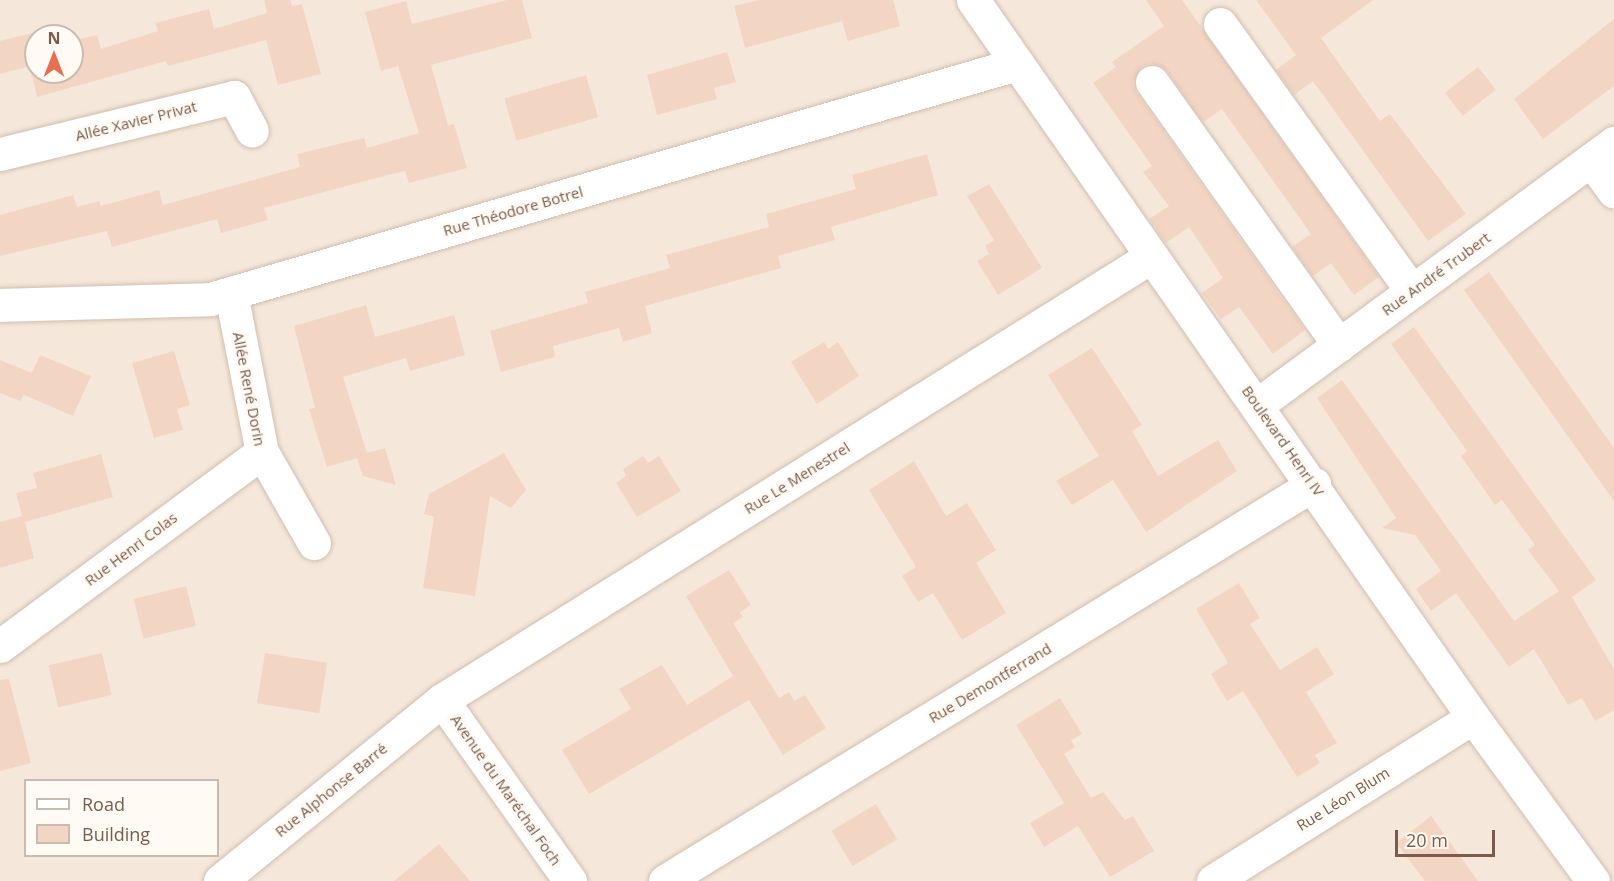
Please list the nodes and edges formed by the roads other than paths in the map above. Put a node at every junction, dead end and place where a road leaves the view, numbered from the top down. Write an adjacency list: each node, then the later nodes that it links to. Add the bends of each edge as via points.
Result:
1 (973, 0): 3 (street, Boulevard Henri IV)
2 (1220, 24): 10 (street)
3 (1017, 64): 9 (street, Boulevard Henri IV); 11 (street, Rue Théodore Botrel)
4 (1152, 82): 13 (street)
5 (252, 131): 7 (street, Allée Xavier Privat, via 234,97)
6 (1602, 151): 8 (street); 10 (street, Rue André Trubert)
7 (0, 154)
8 (1614, 192)
9 (1152, 256): 14 (street, Boulevard Henri IV); 19 (street, Rue Le Menestrel)
10 (1412, 291): 13 (street, Rue André Trubert)
11 (231, 293): 12 (street, Rue Théodore Botrel, via 199,299); 15 (street, Allée René Dorin)
12 (0, 305)
13 (1339, 345): 14 (street, Rue André Trubert)
14 (1257, 405): 16 (street, Boulevard Henri IV)
15 (262, 452): 17 (street, Allée René Dorin); 18 (street, Rue Henri Colas)
16 (1314, 484): 20 (street, Boulevard Henri IV); 23 (street, Rue Demontferrand)
17 (314, 543)
18 (0, 646)
19 (442, 700): 21 (street, Rue Alphonse Barré); 22 (street, Avenue du Maréchal Foch)
20 (1473, 717): 24 (street, Rue Léon Blum); 25 (street, Boulevard Henri IV)
21 (220, 881)
22 (570, 881)
23 (665, 881)
24 (1213, 881)
25 (1593, 881)

